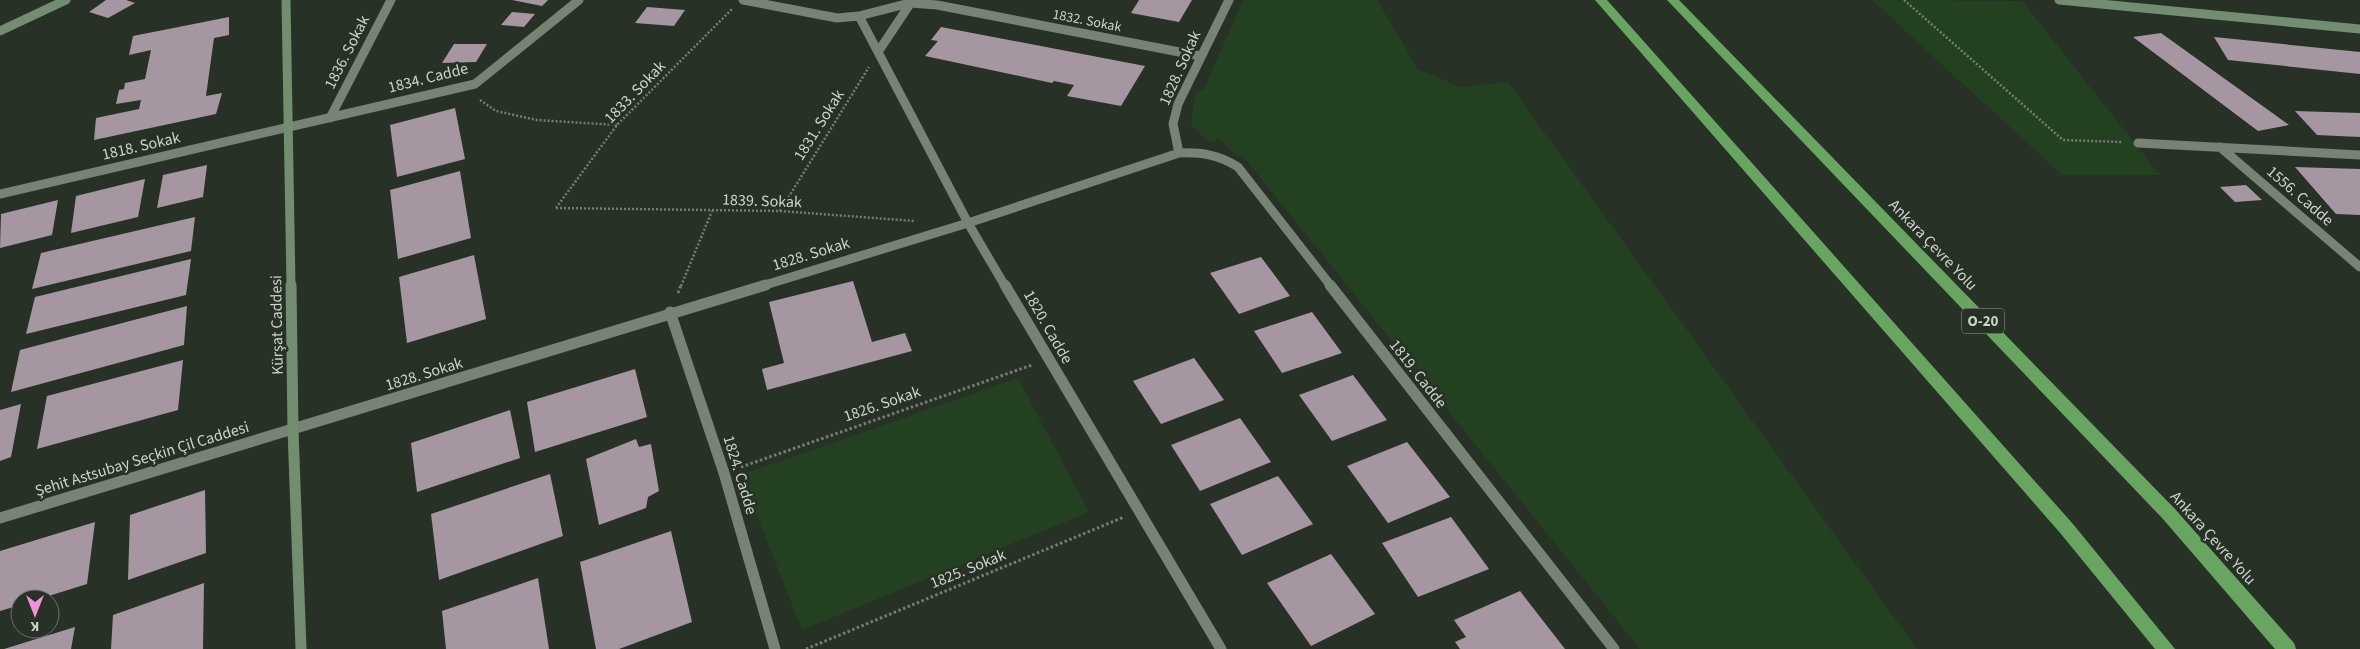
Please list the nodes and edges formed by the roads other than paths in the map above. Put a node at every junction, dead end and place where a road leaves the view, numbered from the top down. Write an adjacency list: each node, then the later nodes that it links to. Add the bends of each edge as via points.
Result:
1 (66, 0): 13 (street)
2 (286, 0): 17 (street, Kürşat Caddesi)
3 (391, 0): 16 (street, 1836. Sokak)
4 (579, 0): 16 (street, 1834. Cadde, via 475,84)
5 (743, 0): 11 (street, via 837,18)
6 (1229, 0): 15 (street, 1828. Sokak)
7 (1601, 0): 32 (highway, via 2060,521)
8 (1673, 0): 33 (highway, Ankara Çevre Yolu / O-20, via 2169,514)
9 (2059, 0): 12 (street)
10 (911, 2): 11 (street); 14 (street); 15 (street, 1832. Sokak, via 959,8)
11 (859, 16): 14 (street, 1820. Cadde)
12 (2360, 29)
13 (0, 31)
14 (878, 52): 23 (street, 1820. Cadde)
15 (1200, 56): 20 (street, 1828. Sokak, via 1178,104 1173,124)
16 (330, 118): 17 (street, 1834. Cadde)
17 (289, 127): 22 (street, 1818. Sokak); 26 (street, Kürşat Caddesi)
18 (2138, 143): 19 (street)
19 (2220, 147): 21 (street); 24 (street, 1556. Cadde)
20 (1179, 153): 23 (street, 1828. Sokak); 31 (street, 1819. Cadde, via 1205,151 1238,167)
21 (2360, 155)
22 (0, 194)
23 (968, 223): 25 (street, 1828. Sokak); 30 (street, 1820. Cadde)
24 (2360, 267)
25 (670, 312): 26 (street, 1828. Sokak); 29 (street, 1824. Cadde, via 724,473)
26 (293, 430): 27 (street, Şehit Astsubay Seçkin Çil Caddesi); 28 (street, Kürşat Caddesi)
27 (0, 518)
28 (301, 649)
29 (775, 649)
30 (1221, 649)
31 (1614, 649)
32 (2166, 649)
33 (2287, 649)

